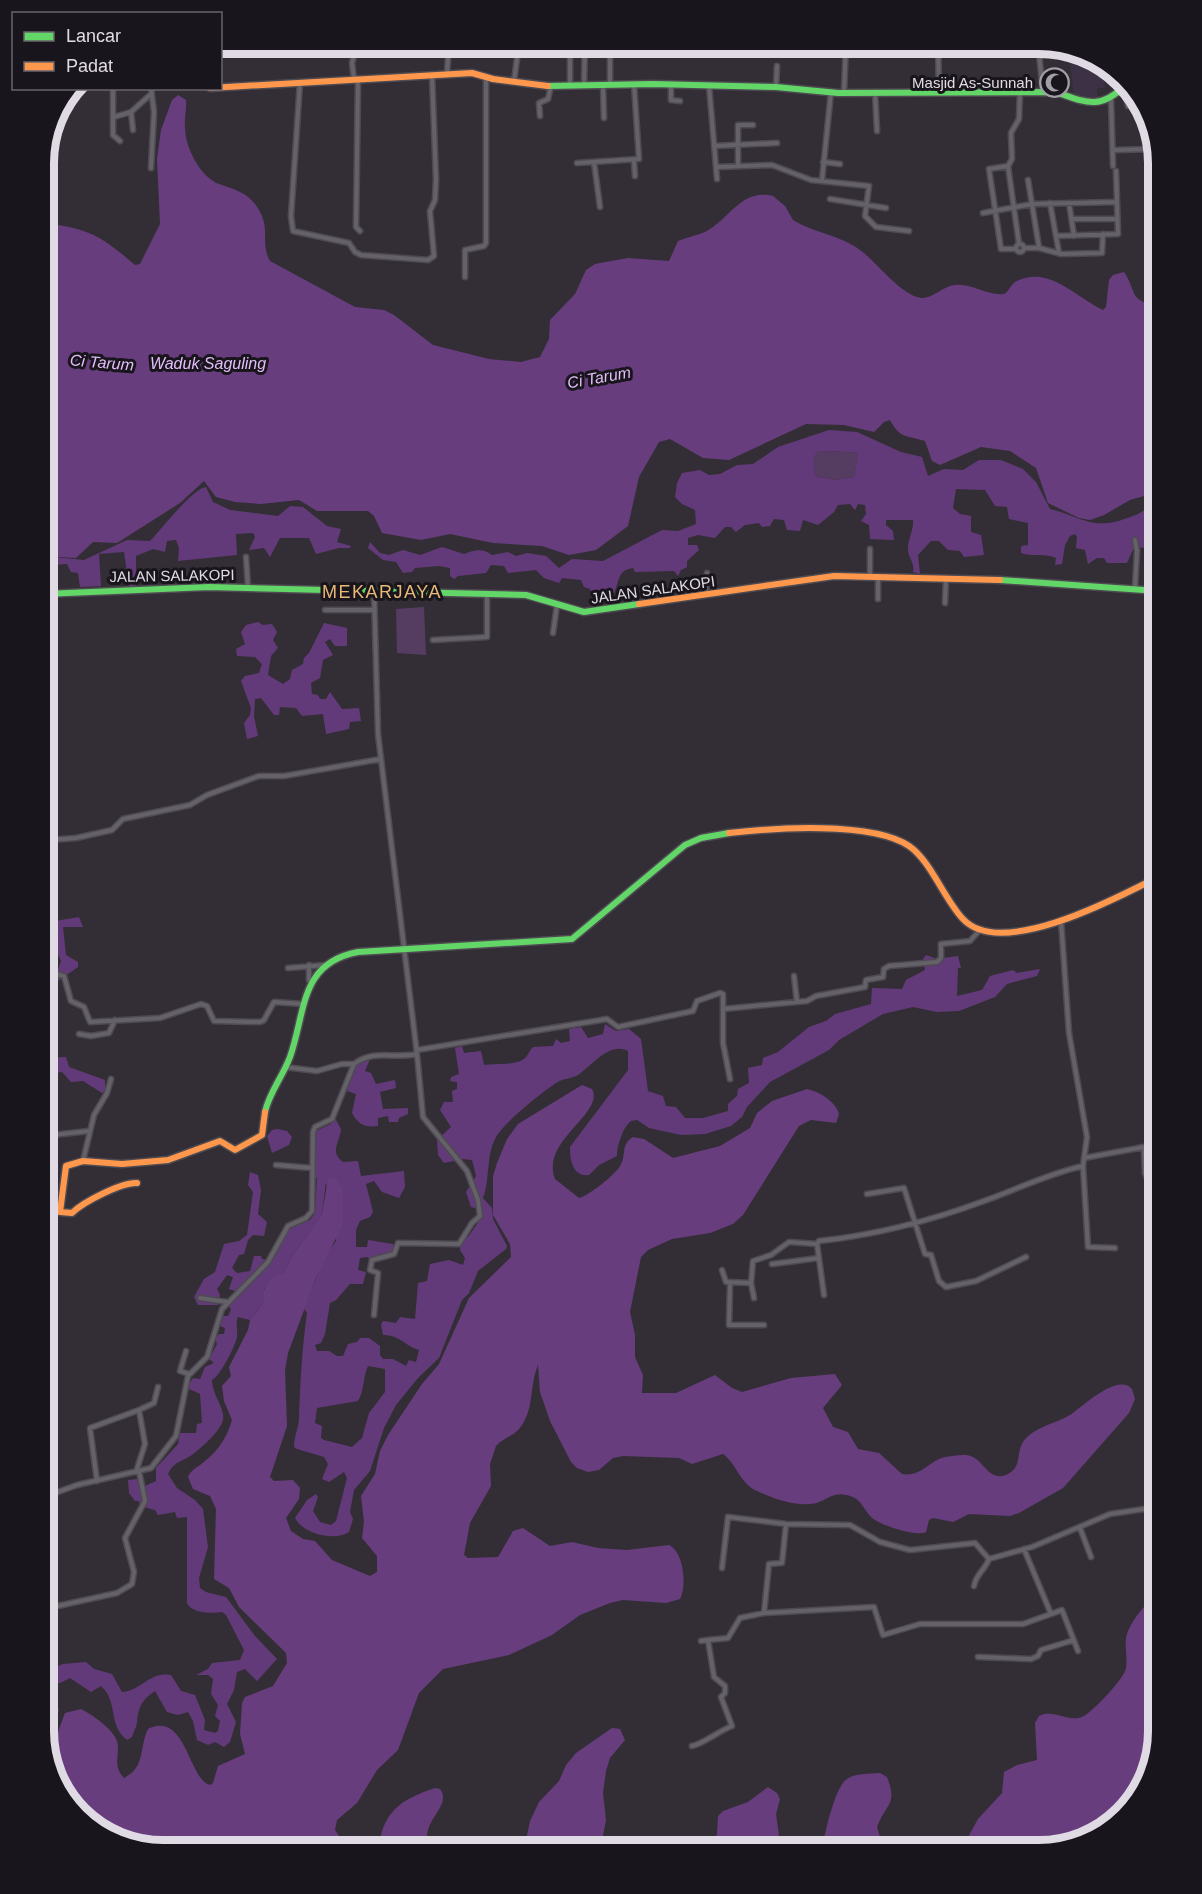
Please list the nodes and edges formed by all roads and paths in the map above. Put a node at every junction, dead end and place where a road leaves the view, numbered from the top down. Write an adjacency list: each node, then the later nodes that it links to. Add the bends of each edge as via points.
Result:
1 (354, 54): 14 (street)
2 (448, 54): 12 (street)
3 (517, 54): 16 (street)
4 (570, 54): 24 (street)
5 (585, 54): 21 (street)
6 (610, 54): 18 (street)
7 (846, 54): 31 (street)
8 (938, 54): 33 (street)
9 (1039, 54): 35 (street)
10 (777, 66): 25 (street)
11 (432, 74): 12 (street); 14 (street); 15 (street, via 436,179 435,200 430,210 434,256 428,260 361,255 347,242 293,231)
12 (447, 74): 13 (street)
13 (486, 76): 16 (street); 89 (street, via 486,243 465,250)
14 (356, 79): 15 (street); 81 (street, via 356,228)
15 (300, 82): 26 (street)
16 (513, 82): 23 (street)
17 (603, 84): 18 (street); 21 (street); 43 (street)
18 (610, 84): 19 (street)
19 (634, 84): 20 (street); 53 (street, via 640,158)
20 (671, 84): 22 (street); 38 (street, via 671,100)
21 (584, 85): 24 (street)
22 (709, 85): 25 (street); 50 (street)
23 (550, 86): 24 (street); 41 (street, via 548,99 539,103)
24 (570, 86)
25 (776, 87): 30 (street)
26 (222, 89)
27 (113, 90): 42 (street)
28 (1120, 90): 37 (street)
29 (151, 91): 40 (street); 62 (street)
30 (831, 92): 31 (street); 55 (street)
31 (844, 92): 32 (street)
32 (875, 92): 33 (street); 46 (street)
33 (939, 92): 34 (street)
34 (1020, 92): 35 (street); 59 (street, via 1019,119 1011,133 1012,159)
35 (1043, 92): 37 (street, via 1061,93 1088,104)
36 (1126, 98): 39 (street)
37 (1111, 99): 52 (street)
38 (680, 101)
39 (1128, 106)
40 (131, 112): 42 (street); 45 (street)
41 (540, 116)
42 (113, 118): 47 (street, via 113,136)
43 (604, 118)
44 (753, 125): 49 (street, via 738,125)
45 (134, 130)
46 (877, 131)
47 (120, 141)
48 (777, 143): 49 (street)
49 (738, 145): 50 (street); 58 (street)
50 (714, 146): 61 (street)
51 (1147, 149): 52 (street)
52 (1113, 150): 60 (street)
53 (634, 161): 54 (street); 64 (street)
54 (594, 162): 56 (street); 75 (street)
55 (823, 162): 57 (street); 66 (street)
56 (577, 163)
57 (840, 164)
58 (738, 165): 61 (street); 66 (street, via 777,165 809,179)
59 (1008, 166): 74 (street); 77 (street, via 989,169)
60 (1113, 166)
61 (716, 167): 65 (street)
62 (152, 168)
63 (1116, 171): 69 (street)
64 (635, 176)
65 (717, 179)
66 (822, 180): 73 (street, via 869,186)
67 (1028, 180): 72 (street)
68 (830, 199): 73 (street)
69 (1117, 202): 71 (street); 80 (street)
70 (1050, 203): 71 (street); 72 (street); 84 (street)
71 (1069, 203): 79 (street)
72 (1032, 204): 74 (street); 87 (street)
73 (866, 205): 76 (street); 82 (street, via 865,216 876,226)
74 (1013, 206): 77 (street); 86 (street)
75 (600, 207)
76 (886, 208)
77 (995, 210): 78 (street); 86 (street, via 1001,249)
78 (983, 213)
79 (1072, 219): 80 (street); 85 (street)
80 (1117, 219): 83 (street, via 1118,234)
81 (360, 231)
82 (909, 231)
83 (1103, 234): 85 (street); 88 (street, via 1102,253)
84 (1056, 236): 85 (street); 88 (street)
85 (1074, 236)
86 (1017, 247): 87 (street)
87 (1039, 248): 88 (street)
88 (1059, 253)
89 (465, 277)
90 (1135, 540): 98 (street)
91 (870, 549): 94 (street)
92 (246, 557): 97 (street)
93 (706, 573): 103 (street)
94 (870, 577): 95 (street, JALAN SALAKOPI); 103 (street, JALAN SALAKOPI, via 826,576)
95 (878, 577): 96 (street, JALAN SALAKOPI); 104 (street)
96 (946, 578): 98 (street, JALAN SALAKOPI); 105 (street)
97 (248, 587): 100 (street, JALAN SALAKOPI); 101 (street, JALAN SALAKOPI)
98 (1135, 588): 99 (street, JALAN SALAKOPI)
99 (1148, 590)
100 (374, 591): 102 (street, JALAN SALAKOPI); 108 (street)
101 (54, 593)
102 (487, 594): 106 (street, JALAN SALAKOPI, via 529,595); 110 (street, via 487,637)
103 (705, 595): 106 (street, JALAN SALAKOPI, via 597,611 579,612)
104 (878, 599)
105 (945, 603)
106 (557, 605): 109 (street)
107 (325, 610): 108 (street)
108 (373, 610): 111 (street)
109 (553, 633)
110 (433, 640)
111 (381, 759): 112 (street, via 284,776 259,776 190,805 123,819 112,830); 116 (street)
112 (54, 840)
113 (1148, 882): 114 (street)
114 (1061, 920): 115 (street, via 1032,928); 135 (street, via 1070,1043 1087,1137)
115 (978, 932): 116 (street, via 961,917 907,844 890,835 826,829 715,835 691,842 570,939); 123 (street, via 969,940 941,944 941,958 937,962 889,966 883,977 866,980 865,987)
116 (404, 950): 118 (street, via 349,952); 128 (street)
117 (309, 965): 118 (street); 119 (street); 122 (street)
118 (325, 965): 124 (street, via 308,989)
119 (288, 968)
120 (54, 975): 126 (street, via 64,976 71,1001 84,1007 88,1022)
121 (794, 976): 123 (street)
122 (309, 980)
123 (797, 1002): 125 (street)
124 (303, 1004): 126 (street, via 274,1002 260,1022 214,1020 203,1004 164,1017); 130 (street)
125 (723, 1009): 128 (street, via 720,993 697,1002 693,1011 618,1027 607,1019); 132 (street, via 723,1043)
126 (115, 1020): 127 (street, via 109,1033)
127 (79, 1034)
128 (417, 1052): 129 (street, via 396,1058 372,1055); 156 (street, via 423,1117 468,1174 480,1216 459,1245 399,1243 394,1254 372,1260 370,1270 378,1273)
129 (354, 1064): 130 (street, via 317,1071); 139 (street, via 332,1119 313,1130)
130 (285, 1067): 136 (street, via 265,1109 262,1135 240,1148 234,1150 221,1141 168,1160 122,1164)
131 (111, 1079): 133 (street)
132 (730, 1079)
133 (89, 1131): 134 (street); 136 (street)
134 (54, 1135)
135 (1084, 1158): 138 (street); 140 (street, via 1144,1147)
136 (83, 1161): 141 (street, via 66,1166 61,1213 74,1212 95,1195 114,1191 129,1182)
137 (276, 1166): 139 (street)
138 (1083, 1166): 143 (street); 145 (street, via 1088,1247)
139 (312, 1168): 155 (street, via 312,1212 288,1226 268,1262)
140 (1148, 1181)
141 (137, 1183)
142 (867, 1194): 143 (street, via 904,1188)
143 (916, 1224): 144 (street, via 875,1234 820,1240); 146 (street, via 925,1254 931,1255 939,1281 946,1287 976,1281)
144 (817, 1244): 147 (street); 151 (street, via 789,1242 771,1256 754,1260)
145 (1115, 1248)
146 (1026, 1257)
147 (819, 1258): 148 (street); 152 (street)
148 (772, 1264)
149 (722, 1270): 150 (street, via 724,1280)
150 (730, 1283): 151 (street); 157 (street, via 729,1325)
151 (751, 1283): 154 (street)
152 (824, 1295)
153 (200, 1298): 155 (street)
154 (754, 1298)
155 (227, 1302): 159 (street, via 220,1312 207,1357)
156 (374, 1315)
157 (764, 1325)
158 (186, 1352): 159 (street, via 180,1371)
159 (189, 1374): 162 (street, via 177,1436 151,1468)
160 (158, 1387): 161 (street, via 154,1403)
161 (139, 1410): 162 (street, via 145,1444); 163 (street, via 90,1428)
162 (138, 1471): 163 (street); 173 (street, via 145,1501 125,1538 134,1572 132,1584 117,1593)
163 (97, 1481): 164 (street)
164 (54, 1494)
165 (1148, 1508): 167 (street, via 1110,1514)
166 (786, 1524): 170 (street, via 850,1526 880,1542 910,1550 975,1543); 171 (street, via 728,1517); 174 (street, via 782,1563 769,1563)
167 (1080, 1528): 168 (street); 169 (street)
168 (1024, 1549): 170 (street); 175 (street)
169 (1091, 1557)
170 (989, 1559): 172 (street)
171 (722, 1568)
172 (974, 1586)
173 (54, 1607)
174 (764, 1613): 175 (street, via 874,1607 883,1635 920,1623 1023,1624); 176 (street, via 737,1620 728,1638)
175 (1051, 1614): 177 (street, via 1064,1611)
176 (708, 1640): 178 (street); 181 (street, via 714,1677 725,1686 721,1701 732,1725)
177 (1074, 1640): 179 (street); 180 (street, via 1041,1650 1031,1659)
178 (701, 1641)
179 (1078, 1651)
180 (978, 1657)
181 (692, 1746)

